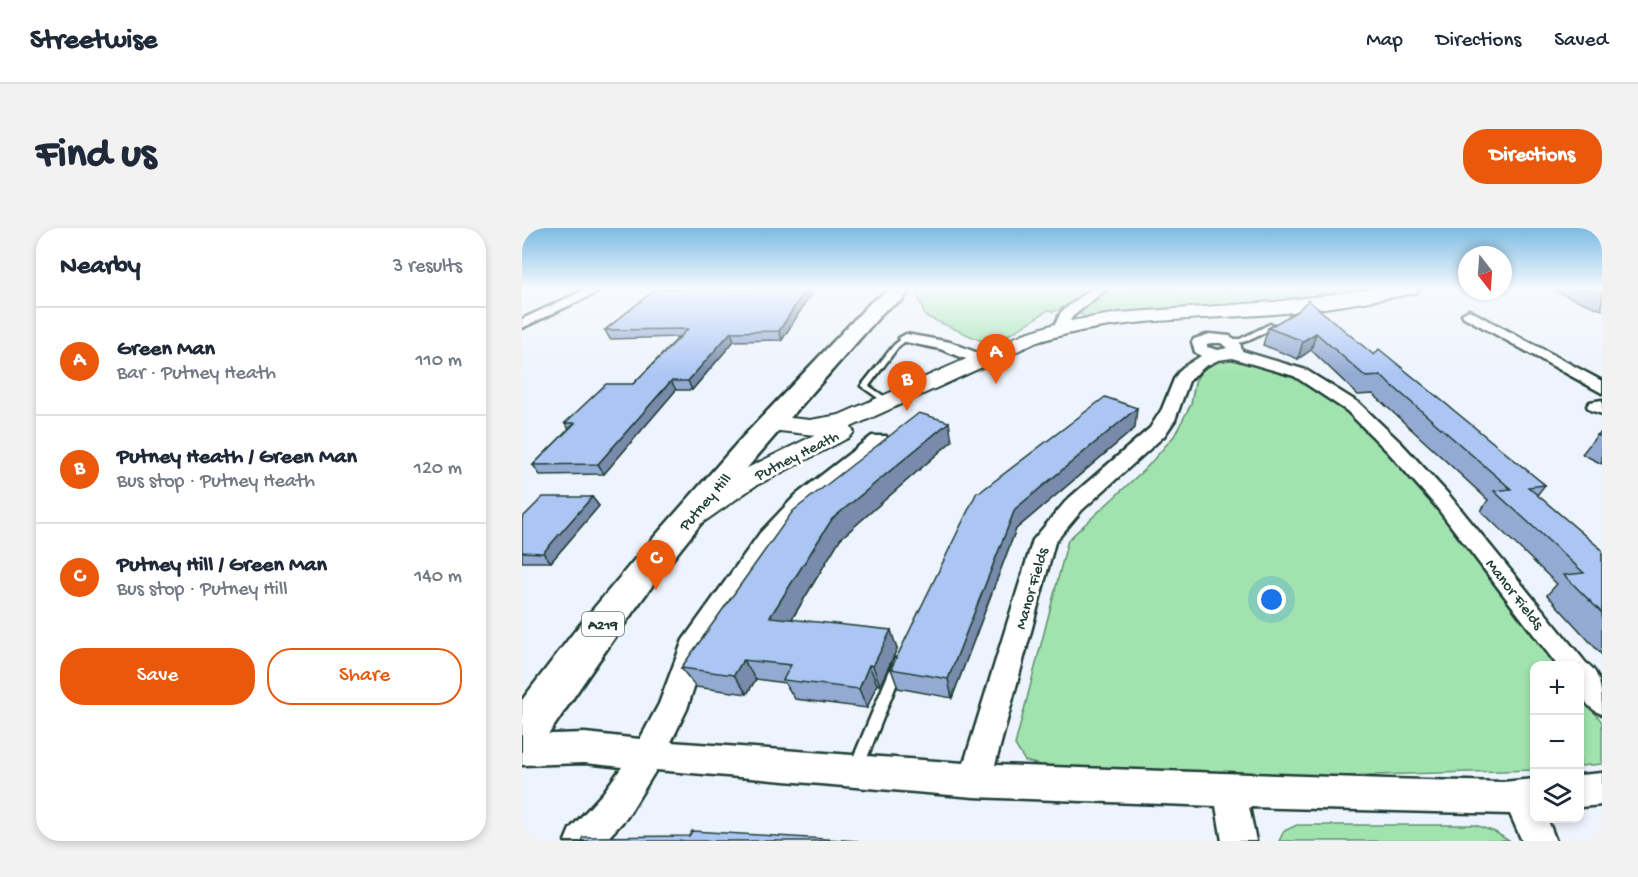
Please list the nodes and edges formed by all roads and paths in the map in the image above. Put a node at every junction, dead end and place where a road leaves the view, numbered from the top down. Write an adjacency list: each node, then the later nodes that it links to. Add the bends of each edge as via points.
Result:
1 (536, 318): 7 (street)
2 (862, 318): 15 (main road, Putney Hill / A219)
3 (1065, 318): 9 (street)
4 (1147, 318): 9 (street, Putney Heath)
5 (1193, 318): 11 (street)
6 (1475, 318): 13 (street)
7 (522, 324)
8 (1272, 325): 11 (lane, Manor Fields)
9 (1061, 327): 12 (street, Putney Heath)
10 (906, 338): 12 (street, via 926,340); 14 (lane, via 866,386)
11 (1222, 347): 19 (street, Manor Fields, via 1300,373 1353,407 1442,500); 26 (street, Manor Fields, via 1191,366 1178,384 1170,413 1157,432 1057,521 1044,540)
12 (982, 360): 14 (street, Putney Heath)
13 (1602, 388)
14 (879, 406): 15 (street, Putney Heath, via 822,427); 17 (street, Putney Heath, via 848,429 745,480)
15 (771, 424): 17 (main road, Putney Hill / A219)
16 (879, 440): 24 (street, via 803,500 768,540 693,648 672,709)
17 (690, 517): 22 (main road, Putney Hill / A219, via 588,643)
18 (907, 647): 25 (lane)
19 (1569, 661)
20 (1584, 678): 21 (street)
21 (1602, 701)
22 (522, 735)
23 (522, 750): 24 (street, via 585,748)
24 (648, 755): 25 (street); 31 (street, via 615,805)
25 (854, 771): 26 (street)
26 (974, 781): 29 (street)
27 (1602, 789): 28 (street)
28 (1584, 791)
29 (1230, 792): 30 (street); 32 (street)
30 (1527, 796): 33 (street)
31 (582, 841)
32 (1239, 841)
33 (1539, 841)

